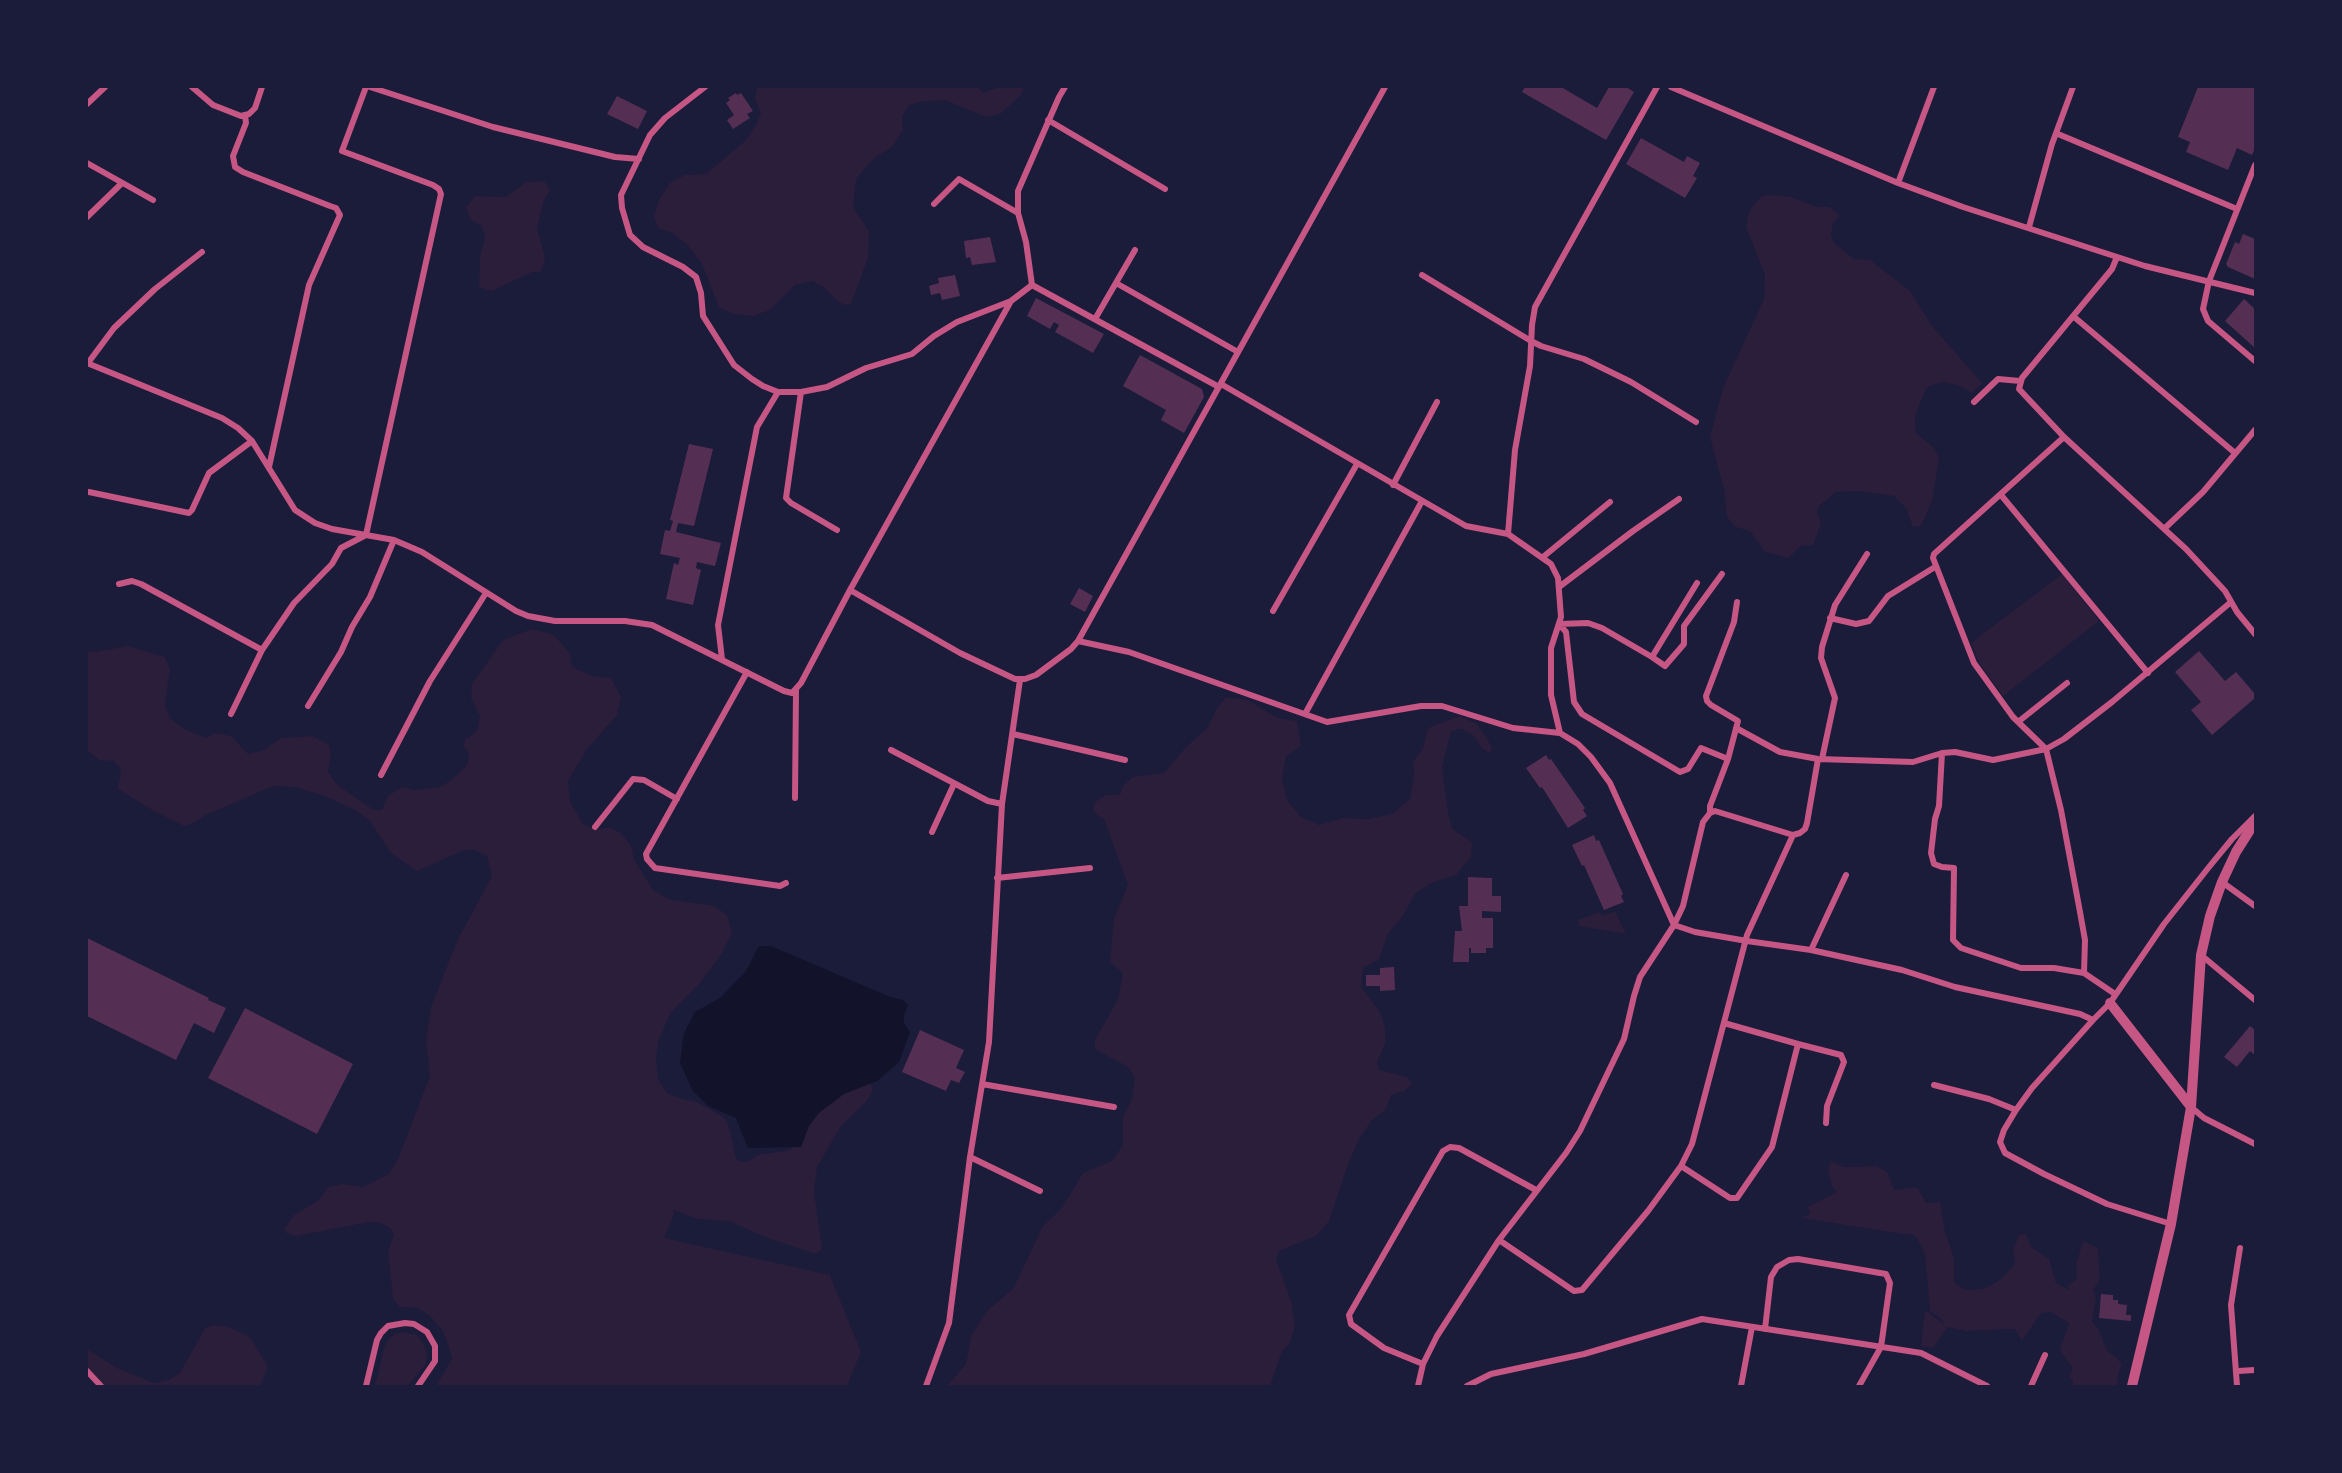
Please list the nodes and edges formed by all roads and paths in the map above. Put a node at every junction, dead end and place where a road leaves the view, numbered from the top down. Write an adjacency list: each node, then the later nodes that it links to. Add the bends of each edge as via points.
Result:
1 (105, 87): 12 (street)
2 (192, 87): 13 (street, via 213,105)
3 (262, 87): 13 (street, via 255,108)
4 (368, 87): 16 (street, via 493,127 615,157); 65 (street, via 342,151 433,185 441,194)
5 (705, 87): 16 (street, via 657,125)
6 (1065, 87): 14 (street)
7 (1385, 87): 40 (street)
8 (1658, 87): 39 (street, via 1540,297 1533,316)
9 (1671, 87): 20 (street)
10 (1934, 87): 20 (street)
11 (2073, 87): 15 (street)
12 (87, 104)
13 (245, 115): 55 (street, via 246,123 233,156 235,167 336,208 340,215 309,285)
14 (1048, 120): 21 (street); 25 (street, via 1020,182)
15 (2058, 134): 24 (street); 27 (street)
16 (639, 159): 45 (street, via 621,195 630,235 643,247 696,277 703,316 734,365)
17 (87, 163): 19 (street)
18 (2255, 165): 24 (street)
19 (122, 183): 22 (street); 26 (street)
20 (1898, 183): 27 (street)
21 (1165, 189)
22 (153, 200)
23 (934, 204): 25 (street, via 959,179)
24 (2237, 209): 32 (street)
25 (1018, 213): 34 (street)
26 (87, 217)
27 (2029, 227): 30 (street)
28 (1135, 249): 33 (street)
29 (202, 252): 42 (street, via 154,289 114,328)
30 (2117, 257): 32 (street); 37 (street, via 2112,269)
31 (1422, 275): 39 (street)
32 (2209, 281): 35 (street); 41 (street, via 2204,316)
33 (1116, 283): 38 (street); 40 (street)
34 (1032, 285): 36 (street); 38 (street)
35 (2255, 293)
36 (1011, 301): 46 (street, via 957,322 902,358 866,368 827,387); 74 (street)
37 (2073, 316): 43 (street); 53 (street)
38 (1095, 319): 44 (street)
39 (1531, 341): 49 (street, via 1584,359 1631,382); 64 (street)
40 (1238, 352): 44 (street)
41 (2255, 361)
42 (88, 363): 52 (street, via 222,418)
43 (2020, 381): 48 (street, via 1998,379); 51 (street, via 2022,394)
44 (1220, 385): 54 (street); 82 (street)
45 (778, 392): 46 (street); 85 (street, via 757,427 718,625)
46 (801, 392): 63 (street, via 786,498)
47 (1437, 402): 56 (street)
48 (1974, 402)
49 (1696, 422)
50 (2255, 430): 53 (street)
51 (2064, 437): 58 (street); 62 (street)
52 (252, 441): 55 (street); 57 (street, via 208,473 189,513)
53 (2235, 453): 62 (street, via 2203,492)
54 (1357, 464): 56 (street); 78 (street)
55 (269, 467): 65 (street, via 300,514 323,526)
56 (1393, 485): 60 (street)
57 (89, 492)
58 (2001, 495): 69 (street, via 1934,554); 87 (street)
59 (1679, 499): 73 (street)
60 (1422, 501): 64 (street, via 1466,526); 93 (street)
61 (1610, 502): 68 (street)
62 (2163, 529): 77 (street, via 2225,591)
63 (837, 530)
64 (1508, 534): 68 (street)
65 (366, 535): 66 (street); 83 (street, via 341,548 332,564 294,603)
66 (394, 540): 75 (street, via 422,552); 91 (street, via 370,597)
67 (1867, 554): 79 (street)
68 (1543, 557): 73 (street, via 1555,570)
69 (1935, 567): 79 (street, via 1888,596 1869,621 1856,624); 94 (street, via 1974,663)
70 (1722, 574): 84 (street, via 1684,626 1684,644 1665,666)
71 (1697, 583): 84 (street)
72 (119, 584): 83 (street, via 141,584)
73 (1559, 587): 80 (street)
74 (850, 590): 88 (street, via 960,653); 90 (street)
75 (486, 593): 85 (street, via 528,616 555,621 652,625); 104 (street, via 430,681)
76 (1737, 602): 95 (street, via 1734,622 1706,696 1711,705 1737,719)
77 (2231, 602): 81 (street); 87 (street)
78 (1273, 611)
79 (1830, 618): 102 (street, via 1821,658 1835,698)
80 (1559, 624): 84 (street, via 1588,623); 96 (street, via 1550,655 1551,695); 101 (street, via 1566,632 1574,702 1582,714 1680,772 1688,769 1701,748)
81 (2255, 634)
82 (1078, 641): 88 (street, via 1055,663); 93 (street, via 1129,652)
83 (262, 650): 92 (street)
84 (1652, 657)
85 (722, 659): 86 (street)
86 (747, 672): 90 (street, via 784,691); 107 (street)
87 (2148, 673): 98 (street)
88 (1020, 680): 97 (street)
89 (2067, 683): 94 (street)
90 (796, 690): 106 (street)
91 (308, 706)
92 (231, 714)
93 (1305, 714): 96 (street, via 1327,722 1442,706 1513,728)
94 (2018, 722): 98 (street)
95 (1736, 728): 101 (street); 102 (street, via 1780,752)
96 (1560, 733): 123 (street, via 1592,757 1610,783)
97 (1013, 734): 103 (street); 108 (street)
98 (2046, 749): 100 (street, via 1993,760); 127 (street, via 2085,940)
99 (891, 750): 105 (street)
100 (1942, 753): 102 (street, via 1913,762); 117 (street, via 1931,854 1934,864)
101 (1728, 759): 109 (street)
102 (1820, 759): 114 (street, via 1805,829)
103 (1125, 760)
104 (381, 775)
105 (954, 784): 108 (street); 113 (street)
106 (795, 798)
107 (677, 799): 112 (street, via 645,780 633,780); 121 (street, via 646,854 655,868 780,886)
108 (1002, 804): 119 (street)
109 (1710, 813): 114 (street, via 1719,812); 123 (street, via 1701,829 1683,906)
110 (2255, 816): 128 (street, via 2177,908)
111 (2255, 822): 120 (street)
112 (595, 827)
113 (932, 832)
114 (1793, 835): 124 (street)
115 (1956, 859): 117 (street)
116 (1090, 868): 119 (street)
117 (1954, 868): 127 (street, via 1953,940 1961,948 2021,968)
118 (1846, 874): 125 (street)
119 (997, 878): 133 (street, via 992,1017)
120 (2222, 882): 122 (street); 126 (street)
121 (786, 883)
122 (2255, 906)
123 (1674, 926): 124 (street); 142 (street, via 1641,977 1624,1039 1580,1131)
124 (1747, 941): 125 (street); 131 (street)
125 (1810, 950): 130 (street)
126 (2201, 955): 129 (street); 136 (street)
127 (2084, 973): 128 (street)
128 (2112, 999): 130 (street); 136 (street)
129 (2255, 1000)
130 (2093, 1020): 137 (street)
131 (1724, 1023): 132 (street); 141 (street, via 1698,1126)
132 (1798, 1044): 138 (street, via 1841,1055 1844,1062 1827,1106); 141 (street, via 1772,1147 1739,1197 1730,1198)
133 (982, 1084): 135 (street); 140 (street)
134 (1934, 1085): 137 (street)
135 (1114, 1107)
136 (2191, 1107): 139 (street, via 2204,1118); 144 (street)
137 (2016, 1110): 144 (street, via 2000,1142 2005,1153 2107,1204)
138 (1826, 1123)
139 (2255, 1144)
140 (970, 1157): 143 (street); 158 (street, via 949,1323)
141 (1681, 1166): 145 (street, via 1582,1290 1574,1291)
142 (1536, 1190): 145 (street); 151 (street, via 1459,1148 1443,1151 1349,1315 1351,1324 1383,1348)
143 (1040, 1191)
144 (2171, 1224): 165 (street)
145 (1499, 1240): 151 (street)
146 (2240, 1248): 154 (street, via 2231,1305)
147 (1752, 1327): 148 (street); 160 (street, via 1696,1320 1584,1354 1491,1374); 161 (street)
148 (1765, 1329): 149 (street); 149 (street, via 1773,1271 1798,1258 1886,1274 1890,1283)
149 (1881, 1347): 162 (street); 163 (street, via 1927,1354)
150 (2045, 1355): 164 (street)
151 (1423, 1364): 159 (street)
152 (2255, 1370): 154 (street)
153 (87, 1371): 155 (street)
154 (2238, 1371): 166 (street)
155 (101, 1386)
156 (366, 1386): 157 (street, via 381,1333 388,1326 405,1323 427,1332 435,1346 435,1360)
157 (418, 1386)
158 (926, 1386)
159 (1418, 1386)
160 (1467, 1386)
161 (1741, 1386)
162 (1859, 1386)
163 (1987, 1386)
164 (2031, 1386)
165 (2132, 1386)
166 (2237, 1386)

